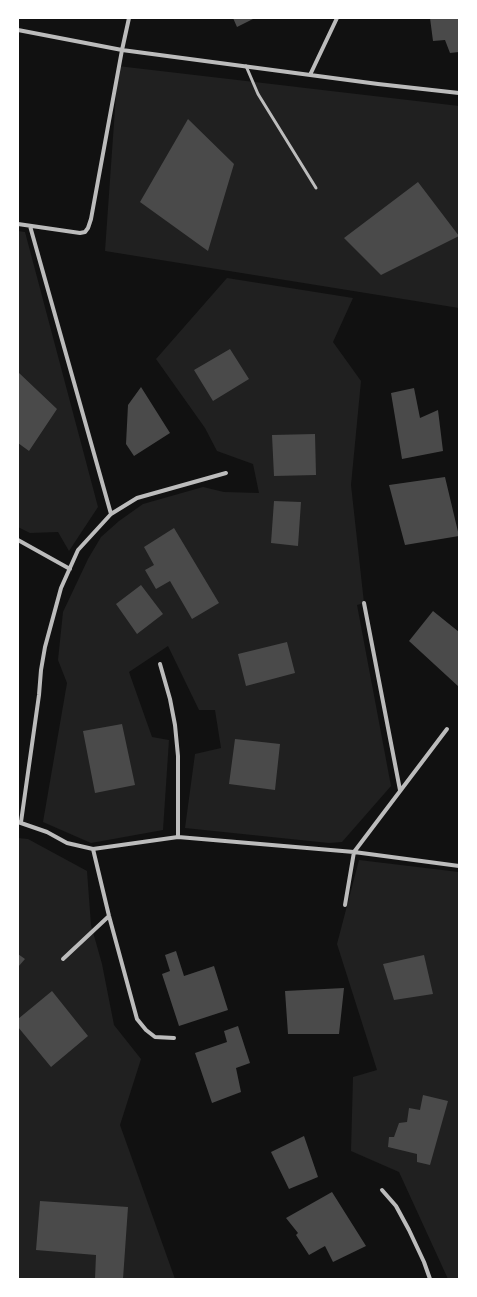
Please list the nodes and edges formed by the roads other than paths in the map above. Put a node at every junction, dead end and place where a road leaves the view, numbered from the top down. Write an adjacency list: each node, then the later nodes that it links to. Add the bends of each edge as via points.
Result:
1 (129, 18): 4 (street)
2 (337, 18): 6 (street)
3 (18, 30): 4 (street)
4 (122, 50): 5 (street); 10 (street, via 88,228 80,233)
5 (246, 66): 6 (street); 8 (lane, via 258,94)
6 (310, 75): 7 (street)
7 (459, 93)
8 (316, 188)
9 (18, 224): 10 (street)
10 (30, 226): 12 (street)
11 (226, 473): 12 (street, via 137,498)
12 (111, 514): 14 (street, via 78,550)
13 (18, 540): 14 (street)
14 (70, 569): 19 (street, via 61,588 40,670 39,696)
15 (364, 603): 18 (street)
16 (160, 664): 20 (street, via 175,725 178,756)
17 (447, 729): 18 (street)
18 (400, 790): 22 (street)
19 (19, 822): 21 (street, via 47,832 67,843)
20 (178, 837): 21 (street); 22 (street)
21 (93, 849): 25 (street)
22 (354, 852): 23 (street); 24 (street)
23 (459, 866)
24 (345, 905)
25 (109, 916): 26 (street); 27 (street, via 137,1019 155,1037)
26 (63, 959)
27 (174, 1038)
28 (382, 1190): 29 (street, via 396,1206 409,1230)
29 (430, 1279)

